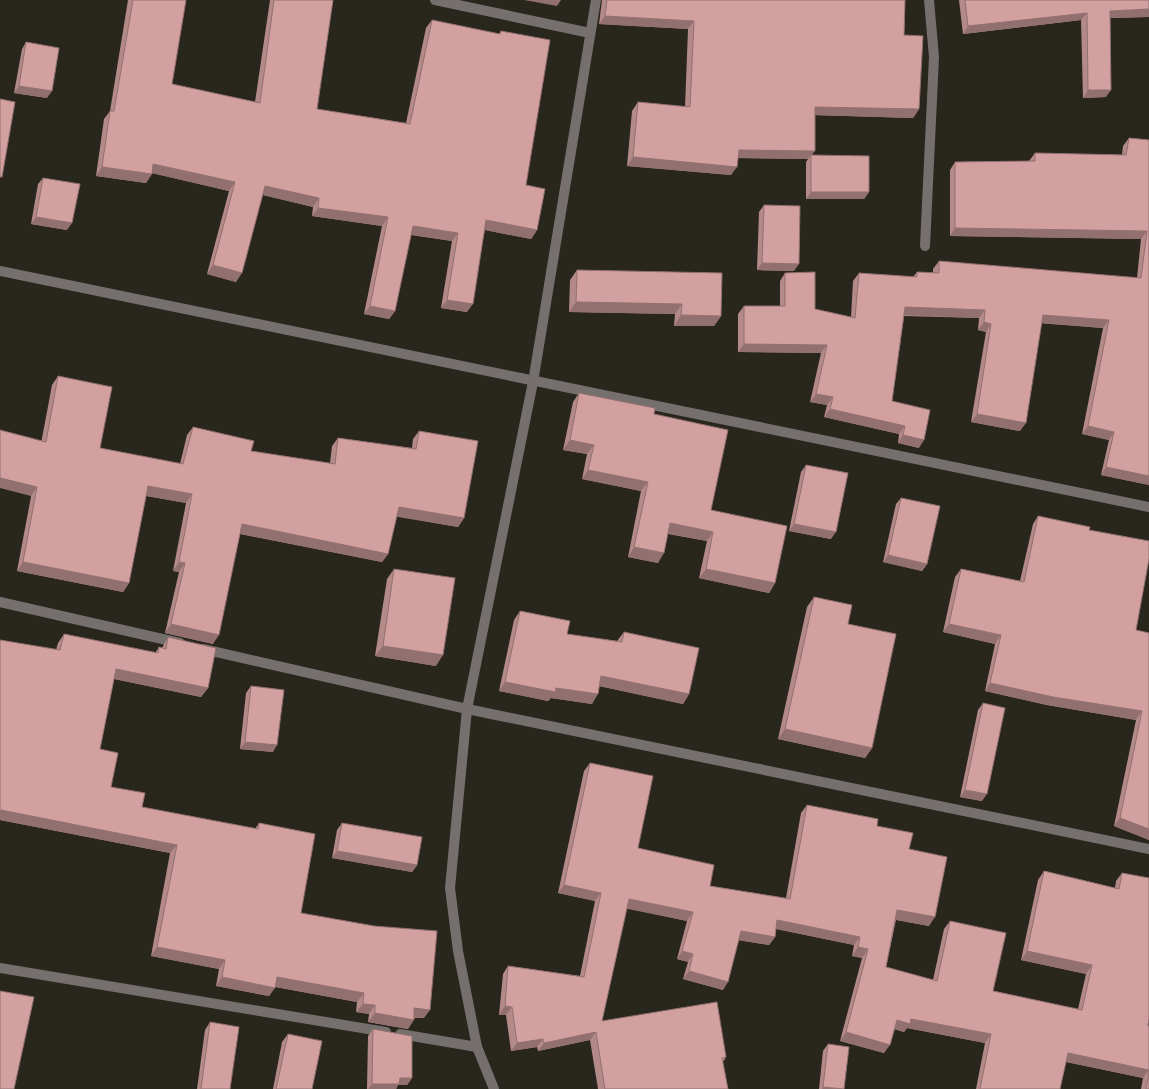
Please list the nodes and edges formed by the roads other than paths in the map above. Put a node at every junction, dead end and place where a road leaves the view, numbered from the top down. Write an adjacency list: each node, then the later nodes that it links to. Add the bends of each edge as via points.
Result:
1 (435, 0): 4 (street)
2 (596, 0): 4 (street)
3 (929, 0): 5 (street, via 934,57)
4 (590, 33): 7 (street)
5 (925, 246)
6 (0, 271): 7 (street)
7 (533, 382): 8 (street); 10 (street)
8 (1149, 507)
9 (0, 602): 10 (street)
10 (466, 709): 11 (street); 13 (street, via 450,888 458,951)
11 (1149, 849)
12 (0, 968): 13 (street)
13 (477, 1047): 14 (street)
14 (494, 1089)

